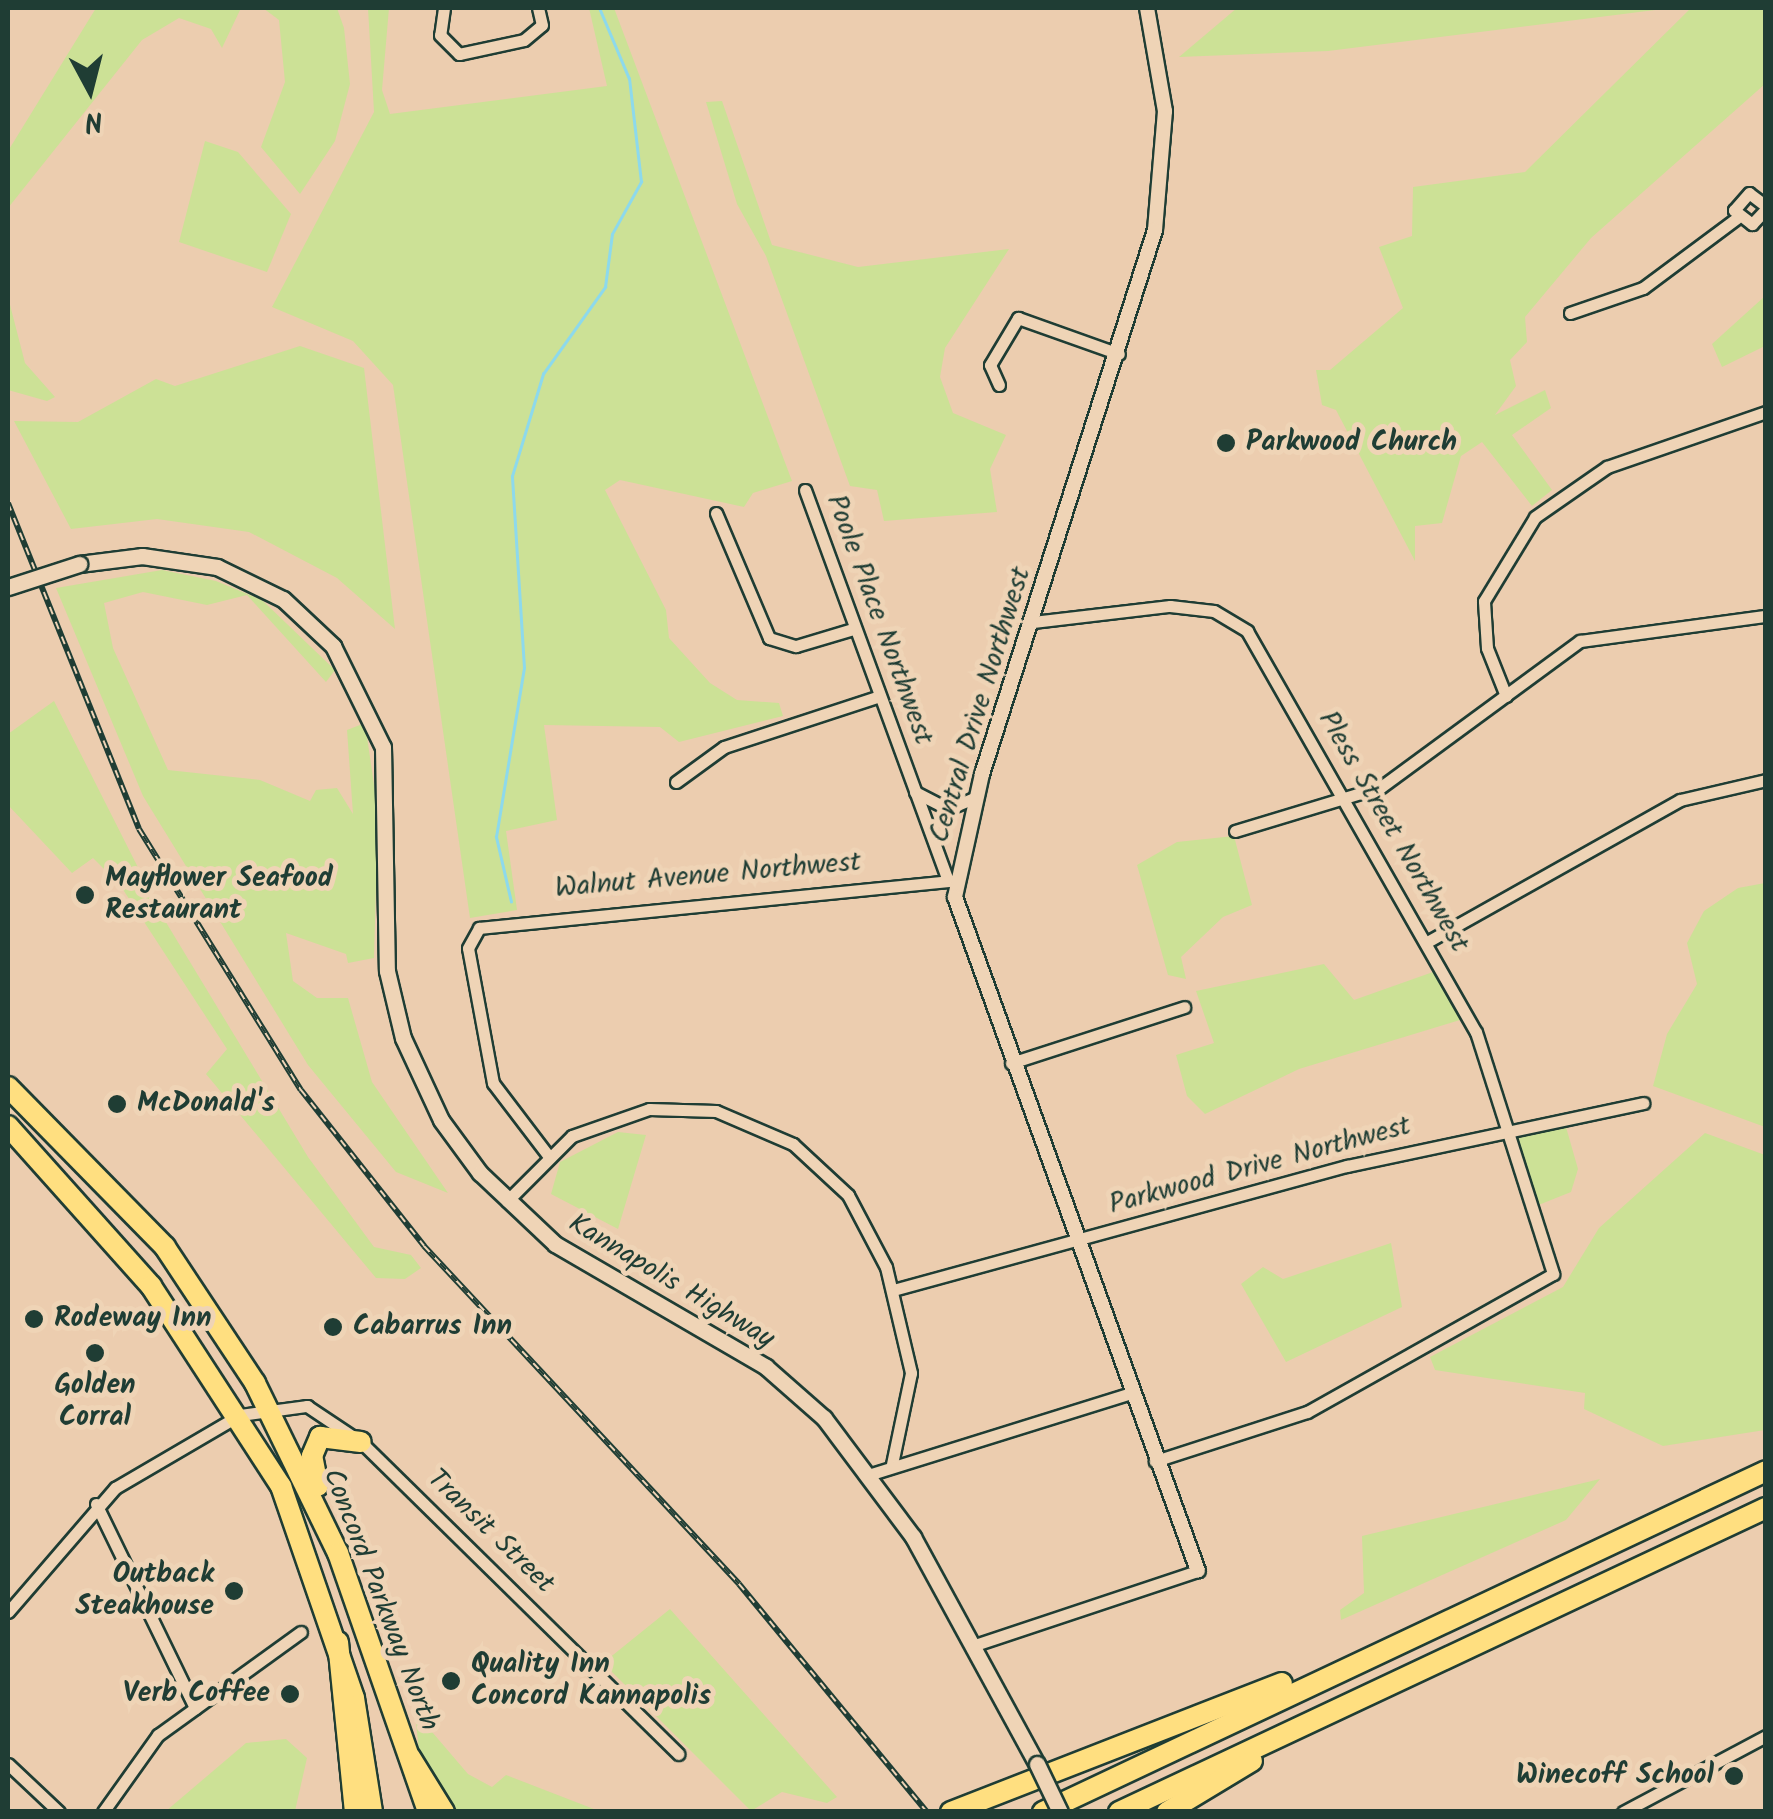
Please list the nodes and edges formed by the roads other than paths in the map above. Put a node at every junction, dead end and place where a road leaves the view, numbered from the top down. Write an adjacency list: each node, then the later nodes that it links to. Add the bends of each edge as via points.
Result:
1 (444, 8): 2 (street, via 440,35 459,54 524,40 542,25)
2 (538, 8)
3 (1147, 8): 7 (street, Central Drive Northwest, via 1166,158)
4 (1765, 203): 5 (street, via 1752,224); 5 (street, via 1741,196)
5 (1737, 218): 6 (street, via 1643,288)
6 (1570, 313)
7 (1119, 354): 8 (street, via 1018,318 990,365); 14 (street, Central Drive Northwest)
8 (999, 385)
9 (1766, 412): 17 (street, via 1596,472 1535,517 1484,601 1487,648)
10 (805, 490): 15 (street, Poole Place Northwest)
11 (716, 513): 15 (street, via 770,638 796,646)
12 (8, 587): 33 (main road, Kannapolis Highway, bridge, via 79,564 170,557 243,576 303,614 347,664 388,766 382,923 396,1015 440,1120)
13 (1766, 616): 17 (street, via 1691,632 1596,636)
14 (1032, 622): 21 (street, Central Drive Northwest); 22 (street, Pless Street Northwest, via 1170,606 1223,615 1259,649)
15 (853, 629): 16 (street, Poole Place Northwest)
16 (880, 696): 19 (street, via 724,748); 20 (street, Poole Place Northwest)
17 (1506, 696): 22 (street, via 1426,758)
18 (1766, 780): 25 (street, via 1680,800)
19 (676, 782)
20 (916, 792): 21 (street, via 948,809); 24 (street, Poole Place Northwest)
21 (976, 796): 24 (street, Central Drive Northwest)
22 (1346, 803): 23 (street); 25 (street, Pless Street Northwest)
23 (1234, 831)
24 (952, 880): 27 (street, Central Drive Northwest, via 958,915); 32 (street, Walnut Avenue Northwest, via 488,924 470,938 493,1084)
25 (1427, 942): 31 (street, Pless Street Northwest, via 1476,1032)
26 (1184, 1006): 27 (street)
27 (1011, 1063): 34 (street, Central Drive Northwest)
28 (8, 1087): 37 (highway, Concord Parkway North, via 165,1248)
29 (1643, 1103): 31 (street, Parkwood Drive Northwest)
30 (8, 1126): 38 (highway, Concord Parkway North, via 126,1256)
31 (1504, 1129): 34 (street, Parkwood Drive Northwest); 40 (street, Pless Street Northwest, via 1553,1274 1307,1412)
32 (546, 1154): 33 (street); 35 (street, via 649,1108 736,1116 793,1144 848,1195)
33 (507, 1202): 41 (main road, Kannapolis Highway, via 583,1263 780,1378)
34 (1076, 1242): 35 (street, Parkwood Drive Northwest); 36 (street, Central Drive Northwest)
35 (893, 1290): 41 (street, via 911,1373)
36 (1130, 1392): 40 (street, Central Drive Northwest); 41 (street)
37 (268, 1406): 38 (street, Transit Street); 39 (street, Transit Street, via 320,1410); 45 (highway, Concord Parkway North)
38 (240, 1415): 43 (street, Transit Street); 50 (highway, Concord Parkway North, via 292,1509)
39 (361, 1442): 45 (highway, via 334,1433 315,1442); 55 (street, Transit Street)
40 (1156, 1460): 46 (street, Central Drive Northwest)
41 (883, 1469): 51 (main road, Kannapolis Highway)
42 (1766, 1471): 48 (highway)
43 (96, 1504): 47 (street, Transit Street); 53 (street)
44 (1766, 1508): 52 (highway)
45 (326, 1522): 56 (highway, Concord Parkway North)
46 (1198, 1571): 51 (street)
47 (8, 1612)
48 (1433, 1624): 64 (highway); 65 (highway)
49 (300, 1632): 53 (street)
50 (338, 1642): 60 (highway); 61 (highway, Concord Parkway North)
51 (975, 1645): 66 (main road, Kannapolis Highway, bridge)
52 (1360, 1697): 67 (highway); 68 (highway)
53 (194, 1708): 59 (street, via 132,1761)
54 (1766, 1736): 69 (street)
55 (679, 1754)
56 (410, 1757): 62 (highway, Concord Parkway North); 63 (highway)
57 (8, 1764): 58 (street)
58 (59, 1812)
59 (103, 1812)
60 (355, 1812)
61 (372, 1812)
62 (428, 1812)
63 (444, 1812)
64 (951, 1812)
65 (1043, 1812)
66 (1060, 1812)
67 (1119, 1812)
68 (1167, 1812)
69 (1623, 1812)

